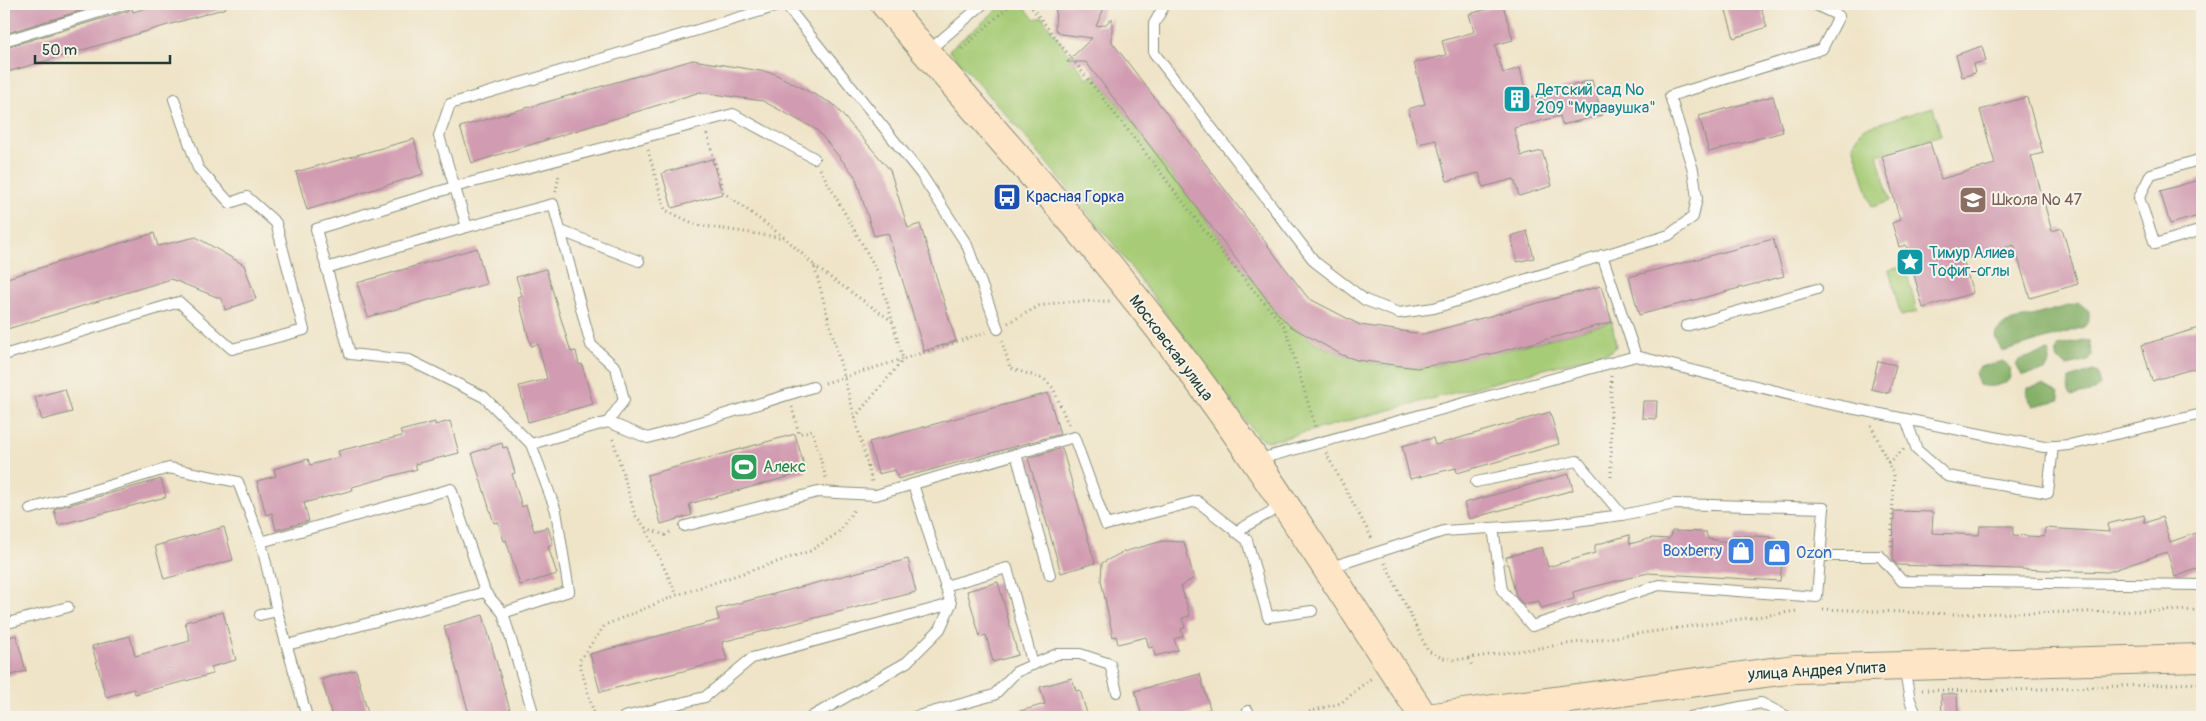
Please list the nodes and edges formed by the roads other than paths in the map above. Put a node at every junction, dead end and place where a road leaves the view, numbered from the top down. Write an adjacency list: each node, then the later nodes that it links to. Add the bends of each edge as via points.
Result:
1 (126, 4): 7 (lane)
2 (784, 4): 12 (lane, via 450,104 439,136); 21 (lane, via 921,174 967,245)
3 (885, 4): 8 (main road, Московская улица)
4 (983, 4): 8 (lane)
5 (1165, 4): 16 (lane, via 1154,24 1154,53 1314,262 1365,300 1399,313 1434,308)
6 (1814, 4): 16 (lane, via 1839,16 1822,49 1670,96 1693,170 1697,198 1693,217 1669,234)
7 (4, 41)
8 (926, 53): 31 (main road, Московская улица, via 1088,241 1158,328)
9 (174, 99): 22 (lane, via 198,168 230,203 247,197 276,223 304,330 232,349 179,302)
10 (814, 158): 12 (lane, via 733,114)
11 (2202, 159): 14 (lane, via 2151,174 2139,198 2155,244)
12 (454, 187): 13 (lane); 18 (lane, via 316,229)
13 (467, 227): 15 (lane, via 553,204); 18 (lane)
14 (2202, 230)
15 (561, 231): 17 (lane); 27 (lane, via 591,345 616,368 624,400)
16 (1602, 255): 23 (lane)
17 (639, 261)
18 (326, 268): 28 (lane, via 350,354 409,360 484,397)
19 (1817, 289): 20 (lane)
20 (1686, 326)
21 (998, 329)
22 (4, 354)
23 (1636, 356): 26 (lane, via 1811,400); 31 (lane)
24 (813, 387): 27 (lane, via 648,438)
25 (2202, 414): 29 (lane)
26 (1906, 419): 29 (lane, via 2044,447); 29 (lane, via 1917,450 1947,476 2048,493)
27 (608, 422): 28 (lane)
28 (532, 444): 51 (lane, via 556,511 569,590)
29 (2053, 446)
30 (1016, 454): 33 (lane); 39 (lane, via 1074,437 1106,525 1197,501); 43 (lane)
31 (1255, 460): 34 (main road, Московская улица)
32 (1476, 482): 36 (lane, via 1577,461)
33 (913, 484): 37 (lane, via 876,495 818,492); 45 (lane)
34 (1284, 504): 39 (lane); 42 (main road, Московская улица)
35 (30, 508): 40 (lane, via 169,468 238,482)
36 (1622, 515): 38 (lane); 41 (lane, via 1675,504 1824,508)
37 (684, 526)
38 (1493, 528): 41 (lane, via 1502,590 1532,626 1659,585 1817,597); 42 (lane, via 1444,530)
39 (1235, 532): 50 (lane, via 1247,540 1268,617)
40 (261, 542): 46 (lane, via 292,539 451,489); 49 (lane)
41 (1821, 556): 44 (lane, via 1880,556 1902,581)
42 (1327, 568): 64 (main road, Московская улица)
43 (1050, 575)
44 (2202, 584)
45 (945, 586): 47 (lane); 56 (lane, via 1007,568)
46 (485, 592): 51 (lane); 54 (lane)
47 (951, 604): 61 (lane, via 752,658 705,697); 62 (lane, via 940,629 907,662)
48 (68, 607): 53 (lane)
49 (277, 611): 52 (lane); 54 (lane)
50 (1312, 611)
51 (503, 613): 59 (lane)
52 (260, 614)
53 (4, 624)
54 (287, 645): 60 (lane)
55 (2202, 658): 57 (main road, улица Андрея Упита)
56 (1033, 666): 58 (lane, via 1057,654 1080,654 1110,664); 63 (lane, via 1016,672 994,694)
57 (1904, 666): 65 (main road, улица Андрея Упита, via 1795,668); 68 (lane, via 1910,700)
58 (1117, 692)
59 (532, 709)
60 (307, 717)
61 (624, 717)
62 (811, 717)
63 (914, 717)
64 (1424, 717)
65 (1434, 717)
66 (1690, 717): 67 (lane, via 1761,704)
67 (1788, 717)
68 (1917, 717)

